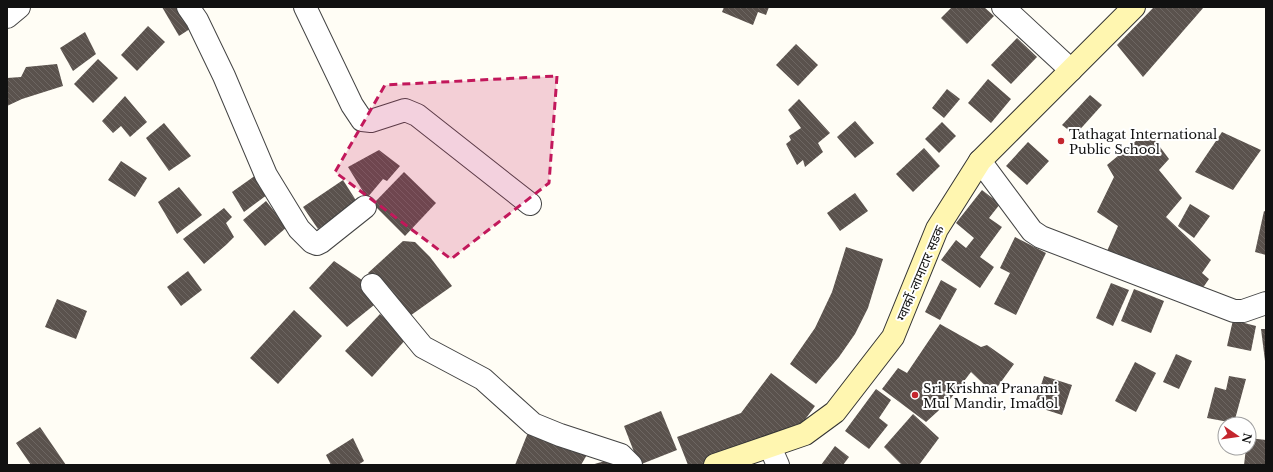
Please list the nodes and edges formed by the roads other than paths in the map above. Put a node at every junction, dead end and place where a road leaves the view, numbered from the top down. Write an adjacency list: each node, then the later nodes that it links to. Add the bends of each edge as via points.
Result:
1 (19, 7): 6 (street)
2 (188, 7): 10 (street, via 224,76 266,175 299,229 317,244)
3 (305, 7): 9 (street, via 352,105 362,120 371,121 405,110 417,115)
4 (1002, 7): 7 (street)
5 (1134, 7): 7 (main road, ग्वार्को-लामाटार सडक)
6 (7, 17)
7 (1071, 70): 8 (main road, ग्वार्को-लामाटार सडक)
8 (980, 161): 12 (street, via 1032,231 1040,237 1234,310 1243,311); 13 (main road, ग्वार्को-लामाटार सडक, via 937,229 893,337 835,412)
9 (530, 204)
10 (366, 207)
11 (372, 286): 14 (street, via 423,347 483,379 533,424 621,455)
12 (1266, 303)
13 (774, 456): 15 (main road, ग्वार्को-लामाटार सडक)
14 (631, 465)
15 (715, 465)

